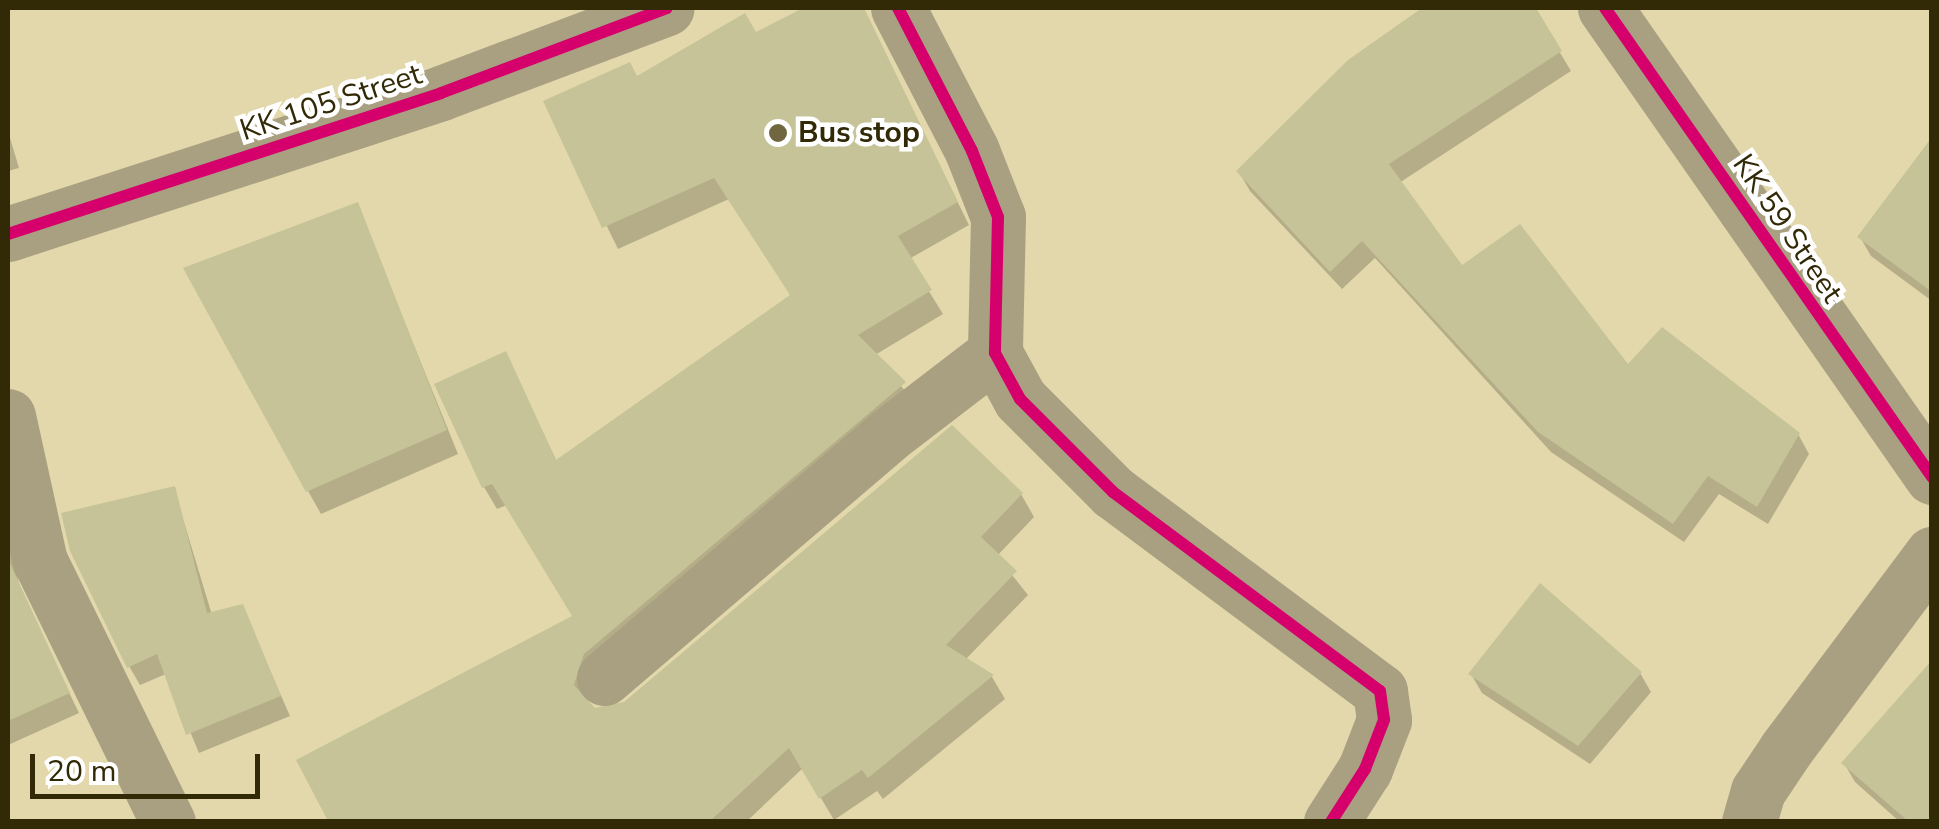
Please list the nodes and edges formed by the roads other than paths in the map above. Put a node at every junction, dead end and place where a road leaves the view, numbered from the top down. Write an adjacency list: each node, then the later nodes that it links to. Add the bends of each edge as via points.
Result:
1 (667, 8): 4 (street, KK 105 Street, via 441,93)
2 (898, 8): 5 (street, via 998,218)
3 (1605, 8): 7 (street, KK 59 Street)
4 (8, 234)
5 (995, 353): 9 (street, via 886,436); 11 (street, via 1020,399 1113,492 1380,690 1384,720 1365,770)
6 (8, 416): 10 (street, via 40,560)
7 (1932, 476)
8 (1932, 554): 12 (street, via 1786,749 1758,791)
9 (604, 678)
10 (168, 822)
11 (1332, 822)
12 (1749, 822)

